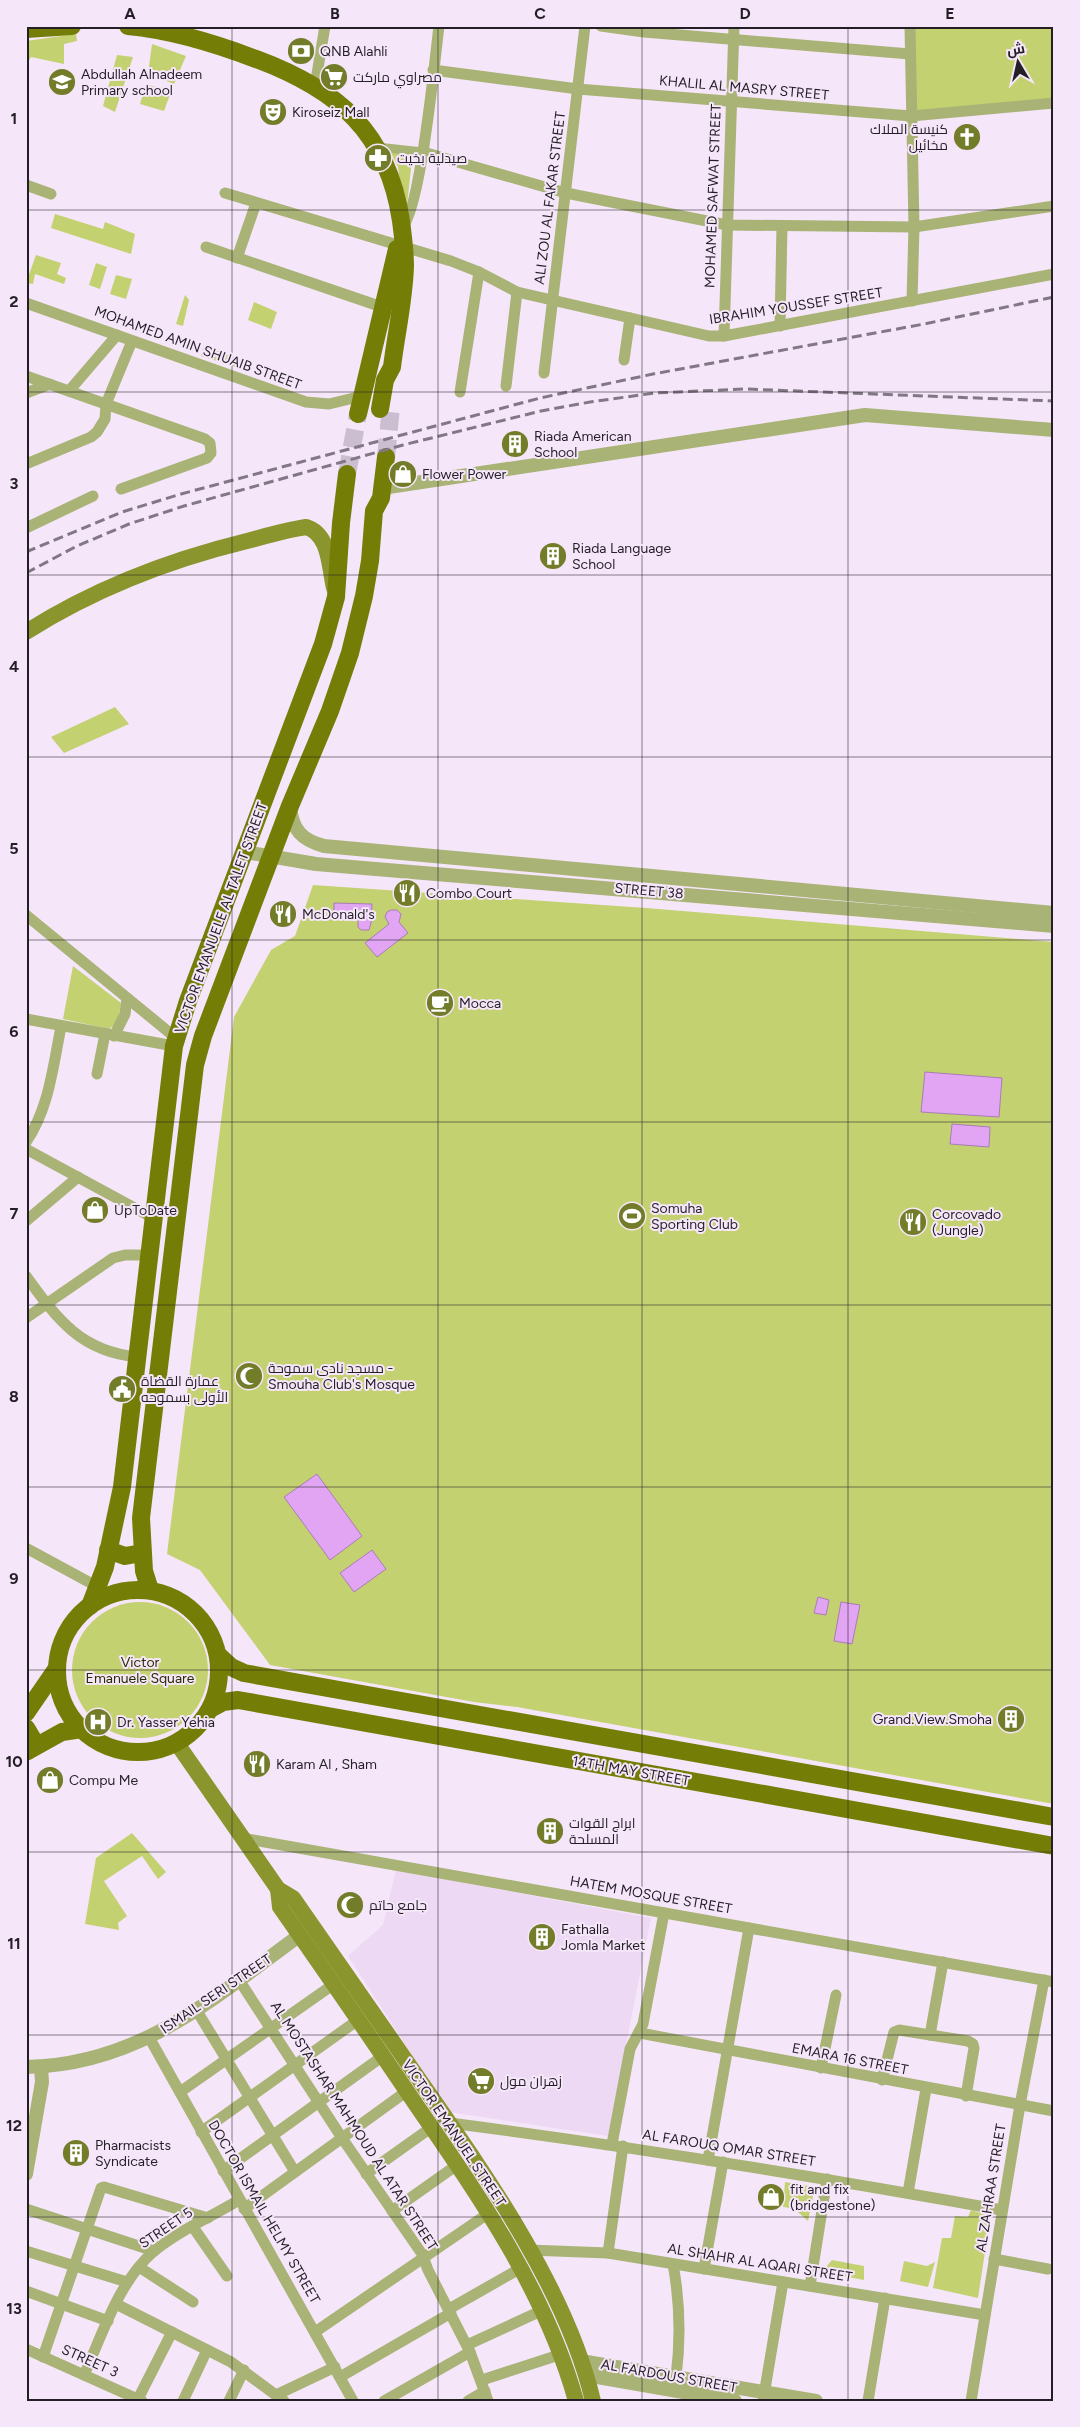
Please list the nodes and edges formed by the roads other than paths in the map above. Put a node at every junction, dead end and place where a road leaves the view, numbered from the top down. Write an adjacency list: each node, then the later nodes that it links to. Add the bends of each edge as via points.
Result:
1 (72, 26): 9 (main road)
2 (128, 26): 11 (main road)
3 (325, 26): 15 (street)
4 (439, 26): 14 (street)
5 (585, 26): 16 (street, ALI ZOU AL FAKAR STREET)
6 (601, 26): 10 (street)
7 (734, 26): 12 (street, MOHAMED SAFWAT STREET)
8 (910, 26): 13 (street)
9 (26, 29)
10 (644, 29): 12 (street)
11 (194, 32): 15 (main road)
12 (734, 40): 13 (street); 17 (street, MOHAMED SAFWAT STREET)
13 (910, 54): 19 (street)
14 (433, 70): 16 (street, KHALIL AL MASRY STREET); 21 (street)
15 (316, 86): 20 (main road, via 346,109)
16 (578, 90): 17 (street, KHALIL AL MASRY STREET); 24 (street, ALI ZOU AL FAKAR STREET)
17 (731, 103): 19 (street, KHALIL AL MASRY STREET); 28 (street, MOHAMED SAFWAT STREET)
18 (1054, 103): 19 (street, KHALIL AL MASRY STREET)
19 (911, 116): 30 (street)
20 (377, 147): 21 (street); 31 (main road, via 391,177 399,208)
21 (423, 152): 24 (street); 31 (street, via 410,216)
22 (26, 186): 25 (street)
23 (225, 193): 26 (street, IBRAHIM YOUSSEF STREET)
24 (566, 193): 28 (street); 37 (street, ALI ZOU AL FAKAR STREET)
25 (51, 194)
26 (256, 203): 31 (street, IBRAHIM YOUSSEF STREET); 33 (street)
27 (1054, 206): 30 (street)
28 (727, 225): 29 (street); 44 (street, MOHAMED SAFWAT STREET)
29 (782, 226): 30 (street); 42 (street)
30 (914, 227): 38 (street)
31 (401, 238): 34 (street, IBRAHIM YOUSSEF STREET, via 422,251); 40 (main road); 56 (main road, via 404,280 392,368 394,381)
32 (206, 247): 33 (street)
33 (237, 258): 40 (street)
34 (479, 272): 36 (street, IBRAHIM YOUSSEF STREET); 52 (street)
35 (1054, 274): 38 (street, IBRAHIM YOUSSEF STREET)
36 (517, 292): 37 (street, IBRAHIM YOUSSEF STREET); 50 (street)
37 (552, 300): 41 (street, IBRAHIM YOUSSEF STREET); 47 (street, ALI ZOU AL FAKAR STREET)
38 (912, 301): 42 (street, IBRAHIM YOUSSEF STREET)
39 (26, 303): 43 (street, MOHAMED AMIN SHUAIB STREET)
40 (382, 307): 54 (main road)
41 (630, 318): 44 (street, IBRAHIM YOUSSEF STREET, via 701,335); 46 (street)
42 (780, 326): 44 (street, IBRAHIM YOUSSEF STREET)
43 (117, 335): 45 (street, MOHAMED AMIN SHUAIB STREET); 51 (street)
44 (724, 336)
45 (132, 341): 54 (street, MOHAMED AMIN SHUAIB STREET, via 306,402 329,404); 55 (street)
46 (624, 360)
47 (544, 373)
48 (26, 376): 49 (street)
49 (50, 384): 51 (street); 53 (street)
50 (506, 386)
51 (69, 391): 55 (street)
52 (460, 392)
53 (26, 394)
54 (362, 396): 57 (main road)
55 (106, 404): 59 (street, via 102,426 91,437); 62 (street, via 205,439 211,446 207,458)
56 (385, 408)
57 (358, 414)
58 (1054, 430): 61 (street, via 865,415)
59 (26, 464)
60 (347, 474): 66 (main road, VICTOR EMANUELE AL TALET STREET)
61 (382, 488): 64 (main road, VICTOR EMANUELE AL TALET STREET); 64 (main road, VICTOR EMANUELE AL TALET STREET, via 380,456 370,494)
62 (121, 489)
63 (93, 496): 65 (street)
64 (374, 511): 69 (main road, VICTOR EMANUELE AL TALET STREET, via 367,578)
65 (26, 528)
66 (336, 597): 67 (main road, via 321,536 306,527 165,563 87,598); 68 (main road, VICTOR EMANUELE AL TALET STREET)
67 (26, 632)
68 (323, 644): 69 (main road); 71 (main road, VICTOR EMANUELE AL TALET STREET)
69 (350, 653): 70 (main road, VICTOR EMANUELE AL TALET STREET, via 330,711)
70 (290, 806): 72 (main road, VICTOR EMANUELE AL TALET STREET); 73 (street, STREET 38, via 293,825 300,835 324,846)
71 (245, 852): 72 (street, STREET 38); 80 (main road, VICTOR EMANUELE AL TALET STREET)
72 (272, 858): 75 (street, STREET 38); 94 (main road, VICTOR EMANUELE AL TALET STREET, via 203,1036 195,1065 141,1518)
73 (1054, 913)
74 (26, 915): 76 (street)
75 (1054, 926)
76 (127, 998): 79 (street, via 125,1014); 80 (street)
77 (26, 1019): 78 (street)
78 (61, 1027): 79 (street); 82 (street, via 46,1102)
79 (109, 1035): 80 (street); 81 (street)
80 (175, 1042): 85 (main road, VICTOR EMANUELE AL TALET STREET)
81 (97, 1074)
82 (26, 1142)
83 (26, 1149): 84 (street)
84 (78, 1177): 85 (street); 86 (street)
85 (155, 1219): 87 (main road, VICTOR EMANUELE AL TALET STREET)
86 (26, 1221)
87 (151, 1255): 89 (street, via 113,1258); 91 (main road, VICTOR EMANUELE AL TALET STREET)
88 (26, 1276): 89 (street)
89 (46, 1304): 90 (street); 91 (street, via 85,1342 112,1353)
90 (26, 1318)
91 (138, 1357): 93 (main road, VICTOR EMANUELE AL TALET STREET, via 122,1487)
92 (26, 1548): 95 (street)
93 (108, 1550): 94 (main road, via 125,1556); 95 (main road, VICTOR EMANUELE AL TALET STREET)
94 (142, 1553): 96 (main road, VICTOR EMANUELE AL TALET STREET)
95 (98, 1587): 97 (main road, VICTOR EMANUELE AL TALET STREET)
96 (150, 1590): 97 (main road, via 118,1592); 98 (main road, via 171,1596 190,1607 205,1623 214,1639)
97 (90, 1606): 99 (main road, via 69,1628 62,1642)
98 (218, 1656): 100 (main road, via 219,1679); 105 (main road, 14TH MAY STREET, via 244,1673)
99 (57, 1668): 101 (main road); 103 (main road, via 61,1696)
100 (210, 1709): 104 (main road, via 201,1722); 107 (main road, 14TH MAY STREET, via 223,1702 238,1700)
101 (26, 1713)
102 (26, 1728): 106 (main road, via 32,1738)
103 (82, 1729): 104 (main road, via 111,1747 127,1751 152,1750); 106 (main road, via 62,1732)
104 (176, 1742): 109 (main road, VICTOR EMANUEL STREET)
105 (673, 1750): 107 (main road, via 665,1760); 108 (main road, 14TH MAY STREET)
106 (28, 1751)
107 (665, 1777): 110 (main road, 14TH MAY STREET)
108 (1054, 1817)
109 (242, 1838): 111 (main road, VICTOR EMANUEL STREET); 112 (street, HATEM MOSQUE STREET)
110 (1054, 1846)
111 (278, 1889): 114 (main road, VICTOR EMANUEL STREET, via 280,1907); 142 (main road, VICTOR EMANUEL STREET, via 293,1898)
112 (664, 1913): 113 (street, HATEM MOSQUE STREET); 123 (street)
113 (749, 1928): 115 (street, HATEM MOSQUE STREET); 126 (street)
114 (300, 1935): 116 (street, ISMAIL SERI STREET); 118 (main road, VICTOR EMANUEL STREET)
115 (943, 1962): 117 (street, HATEM MOSQUE STREET); 124 (street)
116 (239, 1980): 120 (street, ISMAIL SERI STREET); 122 (street, AL MOSTASHAR MAHMOUD AL ATAR STREET)
117 (1049, 1981): 140 (street, AL ZAHRAA STREET)
118 (334, 1984): 121 (main road, VICTOR EMANUEL STREET); 122 (street)
119 (836, 1995): 132 (street)
120 (197, 2010): 125 (street, ISMAIL SERI STREET); 128 (street)
121 (358, 2020): 127 (main road, VICTOR EMANUEL STREET); 129 (street)
122 (271, 2028): 128 (street); 129 (street, AL MOSTASHAR MAHMOUD AL ATAR STREET)
123 (640, 2033): 126 (street, EMARA 16 STREET); 147 (street, via 630,2049)
124 (930, 2035): 133 (street, via 894,2032); 137 (street, via 973,2044)
125 (150, 2039): 131 (street, ISMAIL SERI STREET, via 99,2056); 136 (street, DOCTOR ISMAIL HELMY STREET)
126 (727, 2050): 132 (street, EMARA 16 STREET); 148 (street)
127 (383, 2056): 135 (main road, VICTOR EMANUEL STREET); 139 (street)
128 (227, 2059): 136 (street); 138 (street)
129 (295, 2065): 138 (street); 139 (street, AL MOSTASHAR MAHMOUD AL ATAR STREET)
130 (26, 2067): 131 (street, ISMAIL SERI STREET)
131 (41, 2067): 151 (street, via 42,2082)
132 (821, 2068): 133 (street, EMARA 16 STREET)
133 (882, 2080): 134 (street, EMARA 16 STREET)
134 (926, 2089): 137 (street, EMARA 16 STREET); 156 (street)
135 (407, 2090): 143 (main road, VICTOR EMANUEL STREET); 146 (street, STREET 5)
136 (180, 2092): 144 (street, DOCTOR ISMAIL HELMY STREET)
137 (966, 2096): 140 (street, EMARA 16 STREET)
138 (250, 2097): 144 (street); 145 (street)
139 (319, 2102): 145 (street); 146 (street, AL MOSTASHAR MAHMOUD AL ATAR STREET)
140 (1020, 2105): 141 (street, EMARA 16 STREET); 159 (street, AL ZAHRAA STREET)
141 (1054, 2111)
142 (450, 2123): 147 (street, AL FAROUQ OMAR STREET); 165 (main road, VICTOR EMANUEL STREET)
143 (432, 2127): 150 (main road, VICTOR EMANUEL STREET); 154 (street)
144 (201, 2132): 152 (street, DOCTOR ISMAIL HELMY STREET)
145 (273, 2135): 152 (street); 153 (street)
146 (342, 2138): 153 (street, STREET 5); 154 (street, AL MOSTASHAR MAHMOUD AL ATAR STREET)
147 (617, 2145): 148 (street, AL FAROUQ OMAR STREET); 168 (street)
148 (708, 2160): 149 (street, AL FAROUQ OMAR STREET)
149 (723, 2162): 155 (street, AL FAROUQ OMAR STREET); 175 (street)
150 (457, 2165): 160 (street); 161 (main road, VICTOR EMANUEL STREET)
151 (27, 2166)
152 (223, 2171): 157 (street, DOCTOR ISMAIL HELMY STREET)
153 (295, 2172): 157 (street, STREET 5)
154 (366, 2174): 160 (street, AL MOSTASHAR MAHMOUD AL ATAR STREET)
155 (828, 2179): 156 (street, AL FAROUQ OMAR STREET); 180 (street)
156 (908, 2193): 159 (street, AL FAROUQ OMAR STREET)
157 (242, 2205): 162 (street, STREET 5); 191 (street, DOCTOR ISMAIL HELMY STREET)
158 (26, 2209): 164 (street)
159 (1002, 2210): 170 (street, AL ZAHRAA STREET)
160 (392, 2211): 169 (street, AL MOSTASHAR MAHMOUD AL ATAR STREET)
161 (489, 2213): 169 (street); 174 (main road, VICTOR EMANUEL STREET)
162 (208, 2218): 163 (street, STREET 5); 164 (street, via 103,2188)
163 (193, 2228): 167 (street, STREET 5); 177 (street)
164 (87, 2229): 167 (street); 172 (street)
165 (529, 2250): 168 (street, AL SHAHR AL AQARI STREET); 197 (main road, VICTOR EMANUEL STREET)
166 (26, 2251): 172 (street)
167 (154, 2251): 173 (street, STREET 5)
168 (608, 2253): 171 (street, AL SHAHR AL AQARI STREET)
169 (424, 2258): 187 (street, AL MOSTASHAR MAHMOUD AL ATAR STREET); 191 (street)
170 (994, 2259): 176 (street); 188 (street, AL ZAHRAA STREET)
171 (673, 2264): 175 (street, AL SHAHR AL AQARI STREET); 201 (street, via 680,2309)
172 (74, 2266): 178 (street); 184 (street)
173 (139, 2266): 178 (street, STREET 5); 183 (street)
174 (521, 2268): 186 (main road, VICTOR EMANUEL STREET); 187 (street)
175 (704, 2269): 179 (street, AL SHAHR AL AQARI STREET)
176 (1048, 2269)
177 (227, 2276)
178 (127, 2282): 185 (street, STREET 5)
179 (783, 2282): 180 (street, AL SHAHR AL AQARI STREET); 203 (street)
180 (810, 2286): 182 (street, AL SHAHR AL AQARI STREET)
181 (26, 2291): 184 (street)
182 (885, 2298): 188 (street, AL SHAHR AL AQARI STREET); 216 (street)
183 (193, 2302)
184 (61, 2304): 189 (street); 196 (street)
185 (116, 2304): 189 (street, STREET 5); 190 (street)
186 (543, 2310): 192 (street); 195 (main road, VICTOR EMANUEL STREET)
187 (450, 2311): 192 (street, AL MOSTASHAR MAHMOUD AL ATAR STREET); 199 (street)
188 (985, 2315): 217 (street, AL ZAHRAA STREET)
189 (108, 2321): 200 (street, STREET 5)
190 (172, 2332): 194 (street); 207 (street)
191 (315, 2332): 199 (street, DOCTOR ISMAIL HELMY STREET)
192 (469, 2348): 202 (street, AL MOSTASHAR MAHMOUD AL ATAR STREET); 212 (street)
193 (26, 2349): 196 (street, STREET 3)
194 (207, 2350): 198 (street); 209 (street)
195 (562, 2354): 202 (street); 208 (main road, VICTOR EMANUEL STREET)
196 (43, 2357): 200 (street, STREET 3)
197 (584, 2368): 201 (street, AL FARDOUS STREET); 204 (street, AL FARDOUS STREET); 206 (main road, VICTOR EMANUEL STREET)
198 (244, 2370): 205 (street); 210 (street)
199 (338, 2372): 205 (street); 211 (street, DOCTOR ISMAIL HELMY STREET)
200 (84, 2375): 207 (street, STREET 3)
201 (676, 2377): 203 (street, AL FARDOUS STREET)
202 (485, 2390): 213 (street)
203 (764, 2396): 215 (street, AL FARDOUS STREET)
204 (696, 2397): 214 (street, AL FARDOUS STREET)
205 (279, 2398)
206 (593, 2398): 208 (main road)
207 (140, 2400)
208 (576, 2400)
209 (182, 2401)
210 (229, 2401)
211 (352, 2401)
212 (384, 2401)
213 (468, 2401)
214 (735, 2401)
215 (816, 2401)
216 (868, 2401)
217 (971, 2401)

